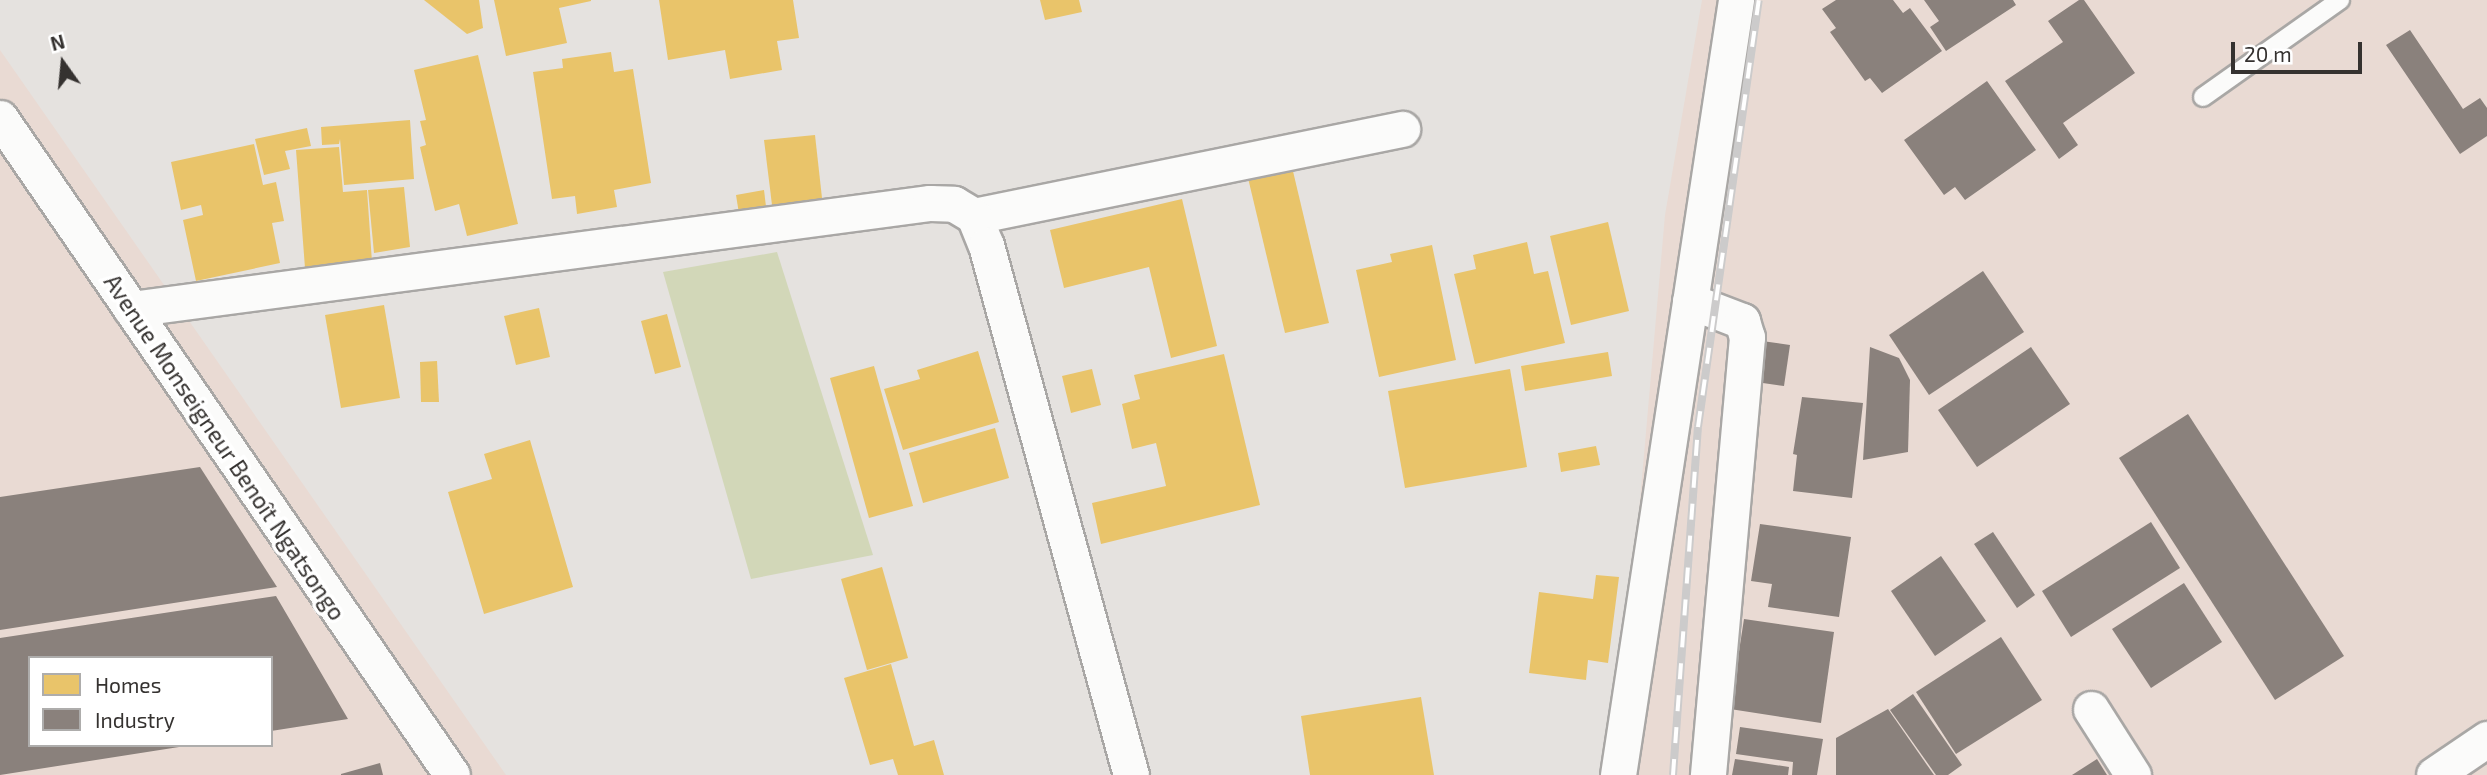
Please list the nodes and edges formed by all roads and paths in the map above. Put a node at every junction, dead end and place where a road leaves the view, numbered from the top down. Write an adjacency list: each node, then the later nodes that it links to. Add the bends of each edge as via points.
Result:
1 (1736, 0): 7 (street)
2 (2340, 0): 3 (lane)
3 (2203, 97)
4 (0, 118): 8 (street, Avenue Monseigneur Benoît Ngatsongo)
5 (1402, 129): 6 (street)
6 (974, 216): 8 (street, via 954,204 930,203); 12 (street)
7 (1690, 301): 13 (street); 14 (street, via 1742,321 1748,337)
8 (131, 309): 11 (street, Avenue Monseigneur Benoît Ngatsongo)
9 (2091, 709): 15 (street)
10 (2487, 739): 16 (street)
11 (452, 775)
12 (1131, 775)
13 (1618, 775)
14 (1708, 775)
15 (2133, 775)
16 (2434, 775)

